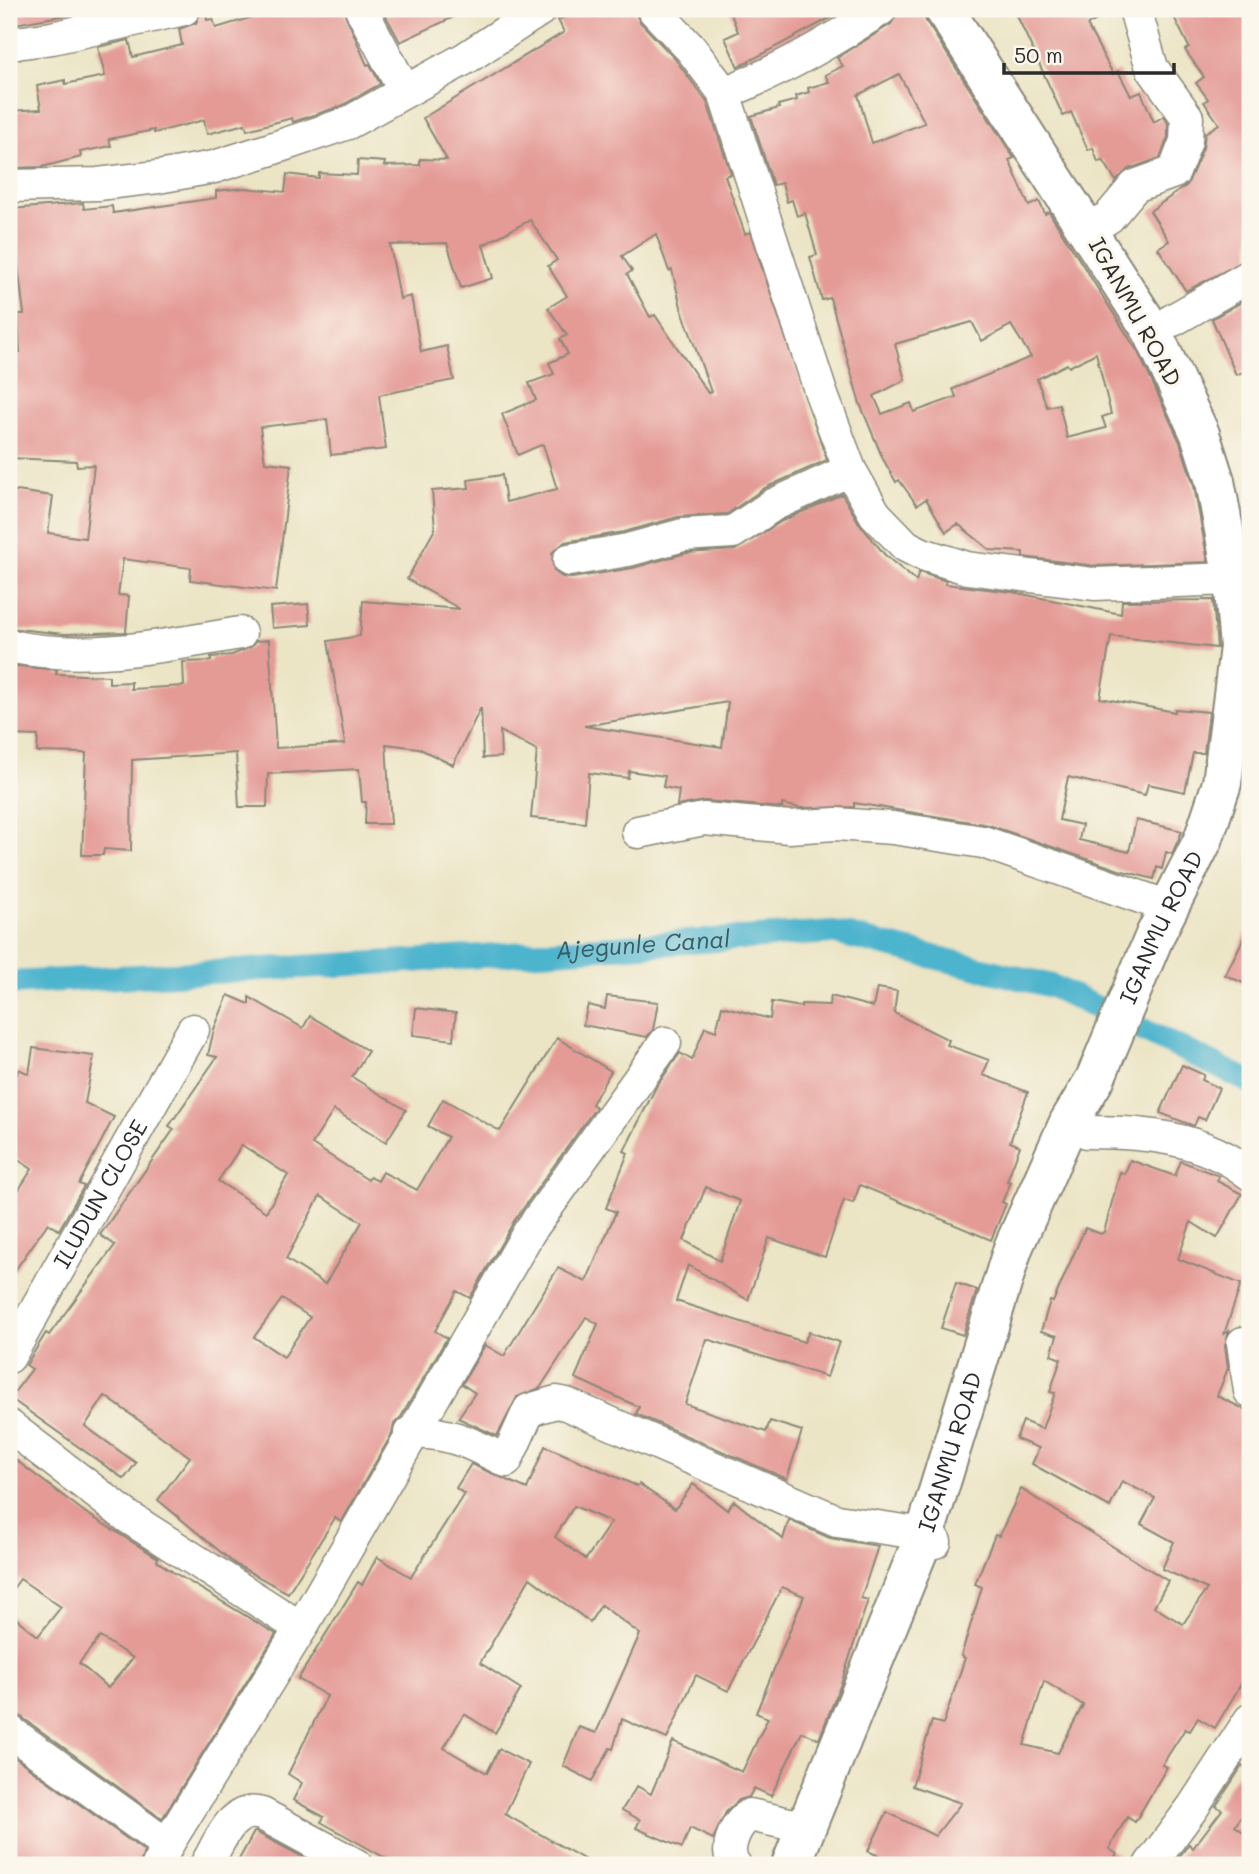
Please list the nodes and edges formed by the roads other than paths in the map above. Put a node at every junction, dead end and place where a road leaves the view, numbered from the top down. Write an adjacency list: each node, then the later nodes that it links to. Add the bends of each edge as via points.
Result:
1 (184, 9): 9 (street)
2 (360, 9): 10 (street)
3 (541, 9): 10 (street, via 467,58)
4 (653, 9): 11 (street)
5 (881, 9): 11 (street, via 821,48)
6 (944, 9): 13 (main road, IGANMU ROAD)
7 (973, 9): 13 (main road, IGANMU ROAD)
8 (1136, 9): 13 (street, via 1152,68 1187,117 1186,141 1174,172 1135,186)
9 (9, 44)
10 (404, 90): 12 (street, via 348,122 214,167 98,184)
11 (724, 93): 16 (street)
12 (9, 186)
13 (1099, 223): 15 (main road, IGANMU ROAD); 19 (main road, IGANMU ROAD, via 1200,434 1215,481)
14 (1250, 276): 15 (street)
15 (1172, 320): 17 (main road, IGANMU ROAD, via 1222,425 1238,476)
16 (850, 470): 18 (street, via 773,505 733,532 683,534 628,550); 19 (street, via 875,514 906,546 967,568 1094,584)
17 (1250, 542)
18 (569, 559)
19 (1233, 579): 24 (main road, IGANMU ROAD, via 1239,647 1222,783)
20 (240, 633): 21 (street, via 72,654)
21 (9, 646)
22 (1250, 752): 24 (main road, IGANMU ROAD, via 1225,849 1201,905)
23 (638, 832): 24 (street, via 704,819 789,827 893,828 984,842)
24 (1167, 929): 27 (main road, IGANMU ROAD)
25 (193, 1030): 31 (street, ILUDUN CLOSE)
26 (665, 1043): 34 (street, via 529,1232)
27 (1099, 1087): 28 (main road, IGANMU ROAD); 35 (main road, IGANMU ROAD, via 1069,1122 1013,1248)
28 (1087, 1132): 29 (street, via 1171,1137 1229,1157); 35 (main road, IGANMU ROAD, via 1022,1258)
29 (1250, 1174)
30 (1243, 1343): 32 (street)
31 (9, 1357)
32 (1250, 1391)
33 (9, 1426): 36 (street, via 128,1517)
34 (410, 1433): 35 (street, via 457,1437 506,1461 529,1410 556,1402 566,1404 837,1521); 36 (street)
35 (930, 1538): 40 (main road, IGANMU ROAD, via 867,1717)
36 (301, 1628): 39 (street)
37 (1250, 1720): 44 (street)
38 (9, 1731): 39 (street)
39 (162, 1855)
40 (799, 1857): 43 (street, via 750,1815 743,1819 729,1850)
41 (206, 1865): 42 (street, via 237,1815 248,1810)
42 (356, 1865)
43 (735, 1865)
44 (1150, 1865)

